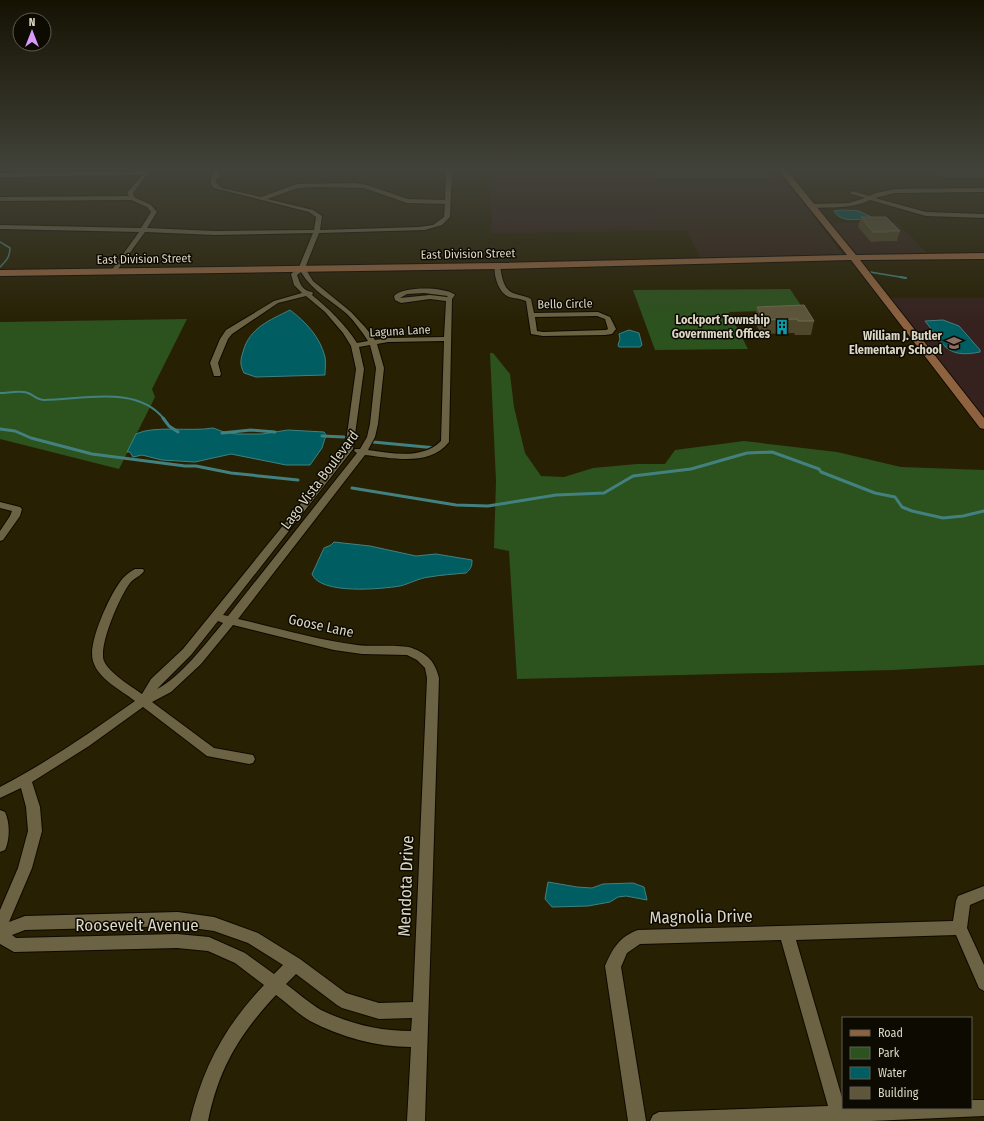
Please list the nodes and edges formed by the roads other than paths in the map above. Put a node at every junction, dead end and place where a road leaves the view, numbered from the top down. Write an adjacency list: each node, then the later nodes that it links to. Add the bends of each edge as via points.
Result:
1 (150, 219): 6 (street)
2 (319, 219): 7 (street)
3 (446, 219): 7 (street, via 437,226 409,230)
4 (822, 219): 9 (street)
5 (0, 227): 6 (street)
6 (143, 230): 7 (street, via 215,233); 12 (street)
7 (316, 231): 11 (street)
8 (984, 256): 9 (street, East Division Street)
9 (853, 257): 10 (street, East Division Street); 23 (street)
10 (498, 266): 11 (street, East Division Street); 18 (street, via 504,292 529,300)
11 (302, 268): 12 (street, East Division Street); 14 (street, Lago Vista Boulevard); 15 (street, via 294,274)
12 (114, 271): 13 (street, East Division Street)
13 (0, 273)
14 (308, 278): 15 (street); 16 (street, Lago Vista Boulevard)
15 (299, 286): 16 (street); 21 (street, Lago Vista Boulevard, via 337,321); 22 (street, via 229,332 214,363)
16 (320, 291): 20 (street, Lago Vista Boulevard, via 349,313)
17 (449, 299): 17 (street, via 452,295 442,291 406,292 397,296 401,301 430,297); 19 (street)
18 (532, 315): 18 (street, Bello Circle, via 598,314 608,318 612,329 604,333 538,333 534,332)
19 (447, 339): 20 (street, Laguna Lane); 25 (street, via 445,442 441,449 419,455)
20 (372, 342): 21 (street, Laguna Lane); 25 (street, Lago Vista Boulevard, via 380,368 379,385 371,437)
21 (355, 346): 24 (street, Lago Vista Boulevard, via 360,369)
22 (216, 374)
23 (984, 426)
24 (349, 449): 25 (street); 29 (street, Lago Vista Boulevard)
25 (362, 451): 30 (street, Lago Vista Boulevard)
26 (0, 505): 27 (street, via 17,509)
27 (0, 538)
28 (139, 571): 32 (street, via 125,582 118,594 99,643 98,660 106,673)
29 (215, 616): 30 (street, Goose Lane); 32 (street, Lago Vista Boulevard, via 187,652 156,682)
30 (230, 621): 31 (street, Goose Lane, via 334,646 362,650 409,651); 32 (street, Lago Vista Boulevard, via 197,661 167,689)
31 (421, 656): 47 (street, Mendota Drive, via 430,666 433,678)
32 (143, 700): 33 (street, via 211,752); 34 (street, Lago Vista Boulevard, via 85,743)
33 (249, 759)
34 (25, 780): 35 (street, Lago Vista Boulevard); 39 (street, via 33,807 34,831 25,868)
35 (0, 793)
36 (0, 816): 37 (street)
37 (0, 846)
38 (984, 892): 40 (street, via 963,901)
39 (0, 927)
40 (960, 928): 42 (street, Magnolia Drive); 45 (street)
41 (0, 933): 44 (street, Roosevelt Avenue, via 25,923 178,919 214,924 253,938)
42 (787, 934): 52 (street); 55 (street, Magnolia Drive, via 638,937 622,948 614,966)
43 (0, 936): 46 (street, Roosevelt Avenue, via 14,945 177,941 209,944 240,958)
44 (295, 964): 46 (street); 47 (street, Roosevelt Avenue, via 342,1000 379,1011)
45 (984, 983)
46 (274, 984): 48 (street, Roosevelt Avenue, via 315,1015 359,1033 390,1039); 53 (street, via 228,1042 207,1087)
47 (419, 1010): 48 (street, Mendota Drive)
48 (418, 1039): 54 (street, Mendota Drive)
49 (984, 1108): 51 (street)
50 (970, 1109): 52 (street)
51 (972, 1109)
52 (839, 1118): 56 (street)
53 (199, 1121)
54 (416, 1121)
55 (637, 1121)
56 (659, 1121)

